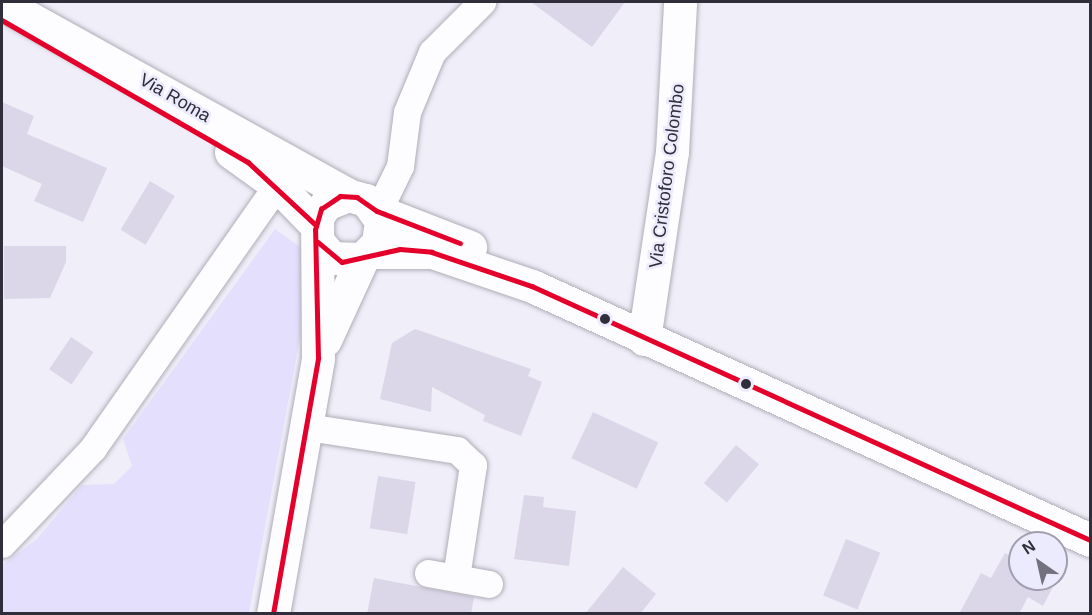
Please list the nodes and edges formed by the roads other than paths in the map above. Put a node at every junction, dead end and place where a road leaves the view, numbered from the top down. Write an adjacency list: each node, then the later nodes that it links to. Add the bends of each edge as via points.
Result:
1 (482, 2): 6 (street, via 432,52 407,112 400,166 383,201)
2 (2, 3): 6 (street, Via Roma)
3 (681, 7): 10 (street, Via Cristoforo Colombo, via 672,152)
4 (2, 20): 5 (street, Via Roma, via 248,162)
5 (277, 185): 7 (street, Via Roma); 14 (street, via 93,448)
6 (366, 204): 7 (street, via 326,204); 8 (street, via 381,232); 9 (street, Via Roma, via 475,249)
7 (316, 233): 8 (street, via 332,258); 11 (street)
8 (367, 256): 9 (street, via 432,252); 11 (street)
9 (532, 286): 10 (street)
10 (644, 339): 13 (street)
11 (318, 358): 12 (street)
12 (307, 427): 16 (street, via 457,450 473,465); 18 (street)
13 (1090, 540)
14 (2, 544)
15 (428, 573): 16 (street)
16 (456, 578): 17 (street)
17 (489, 584)
18 (273, 614)

